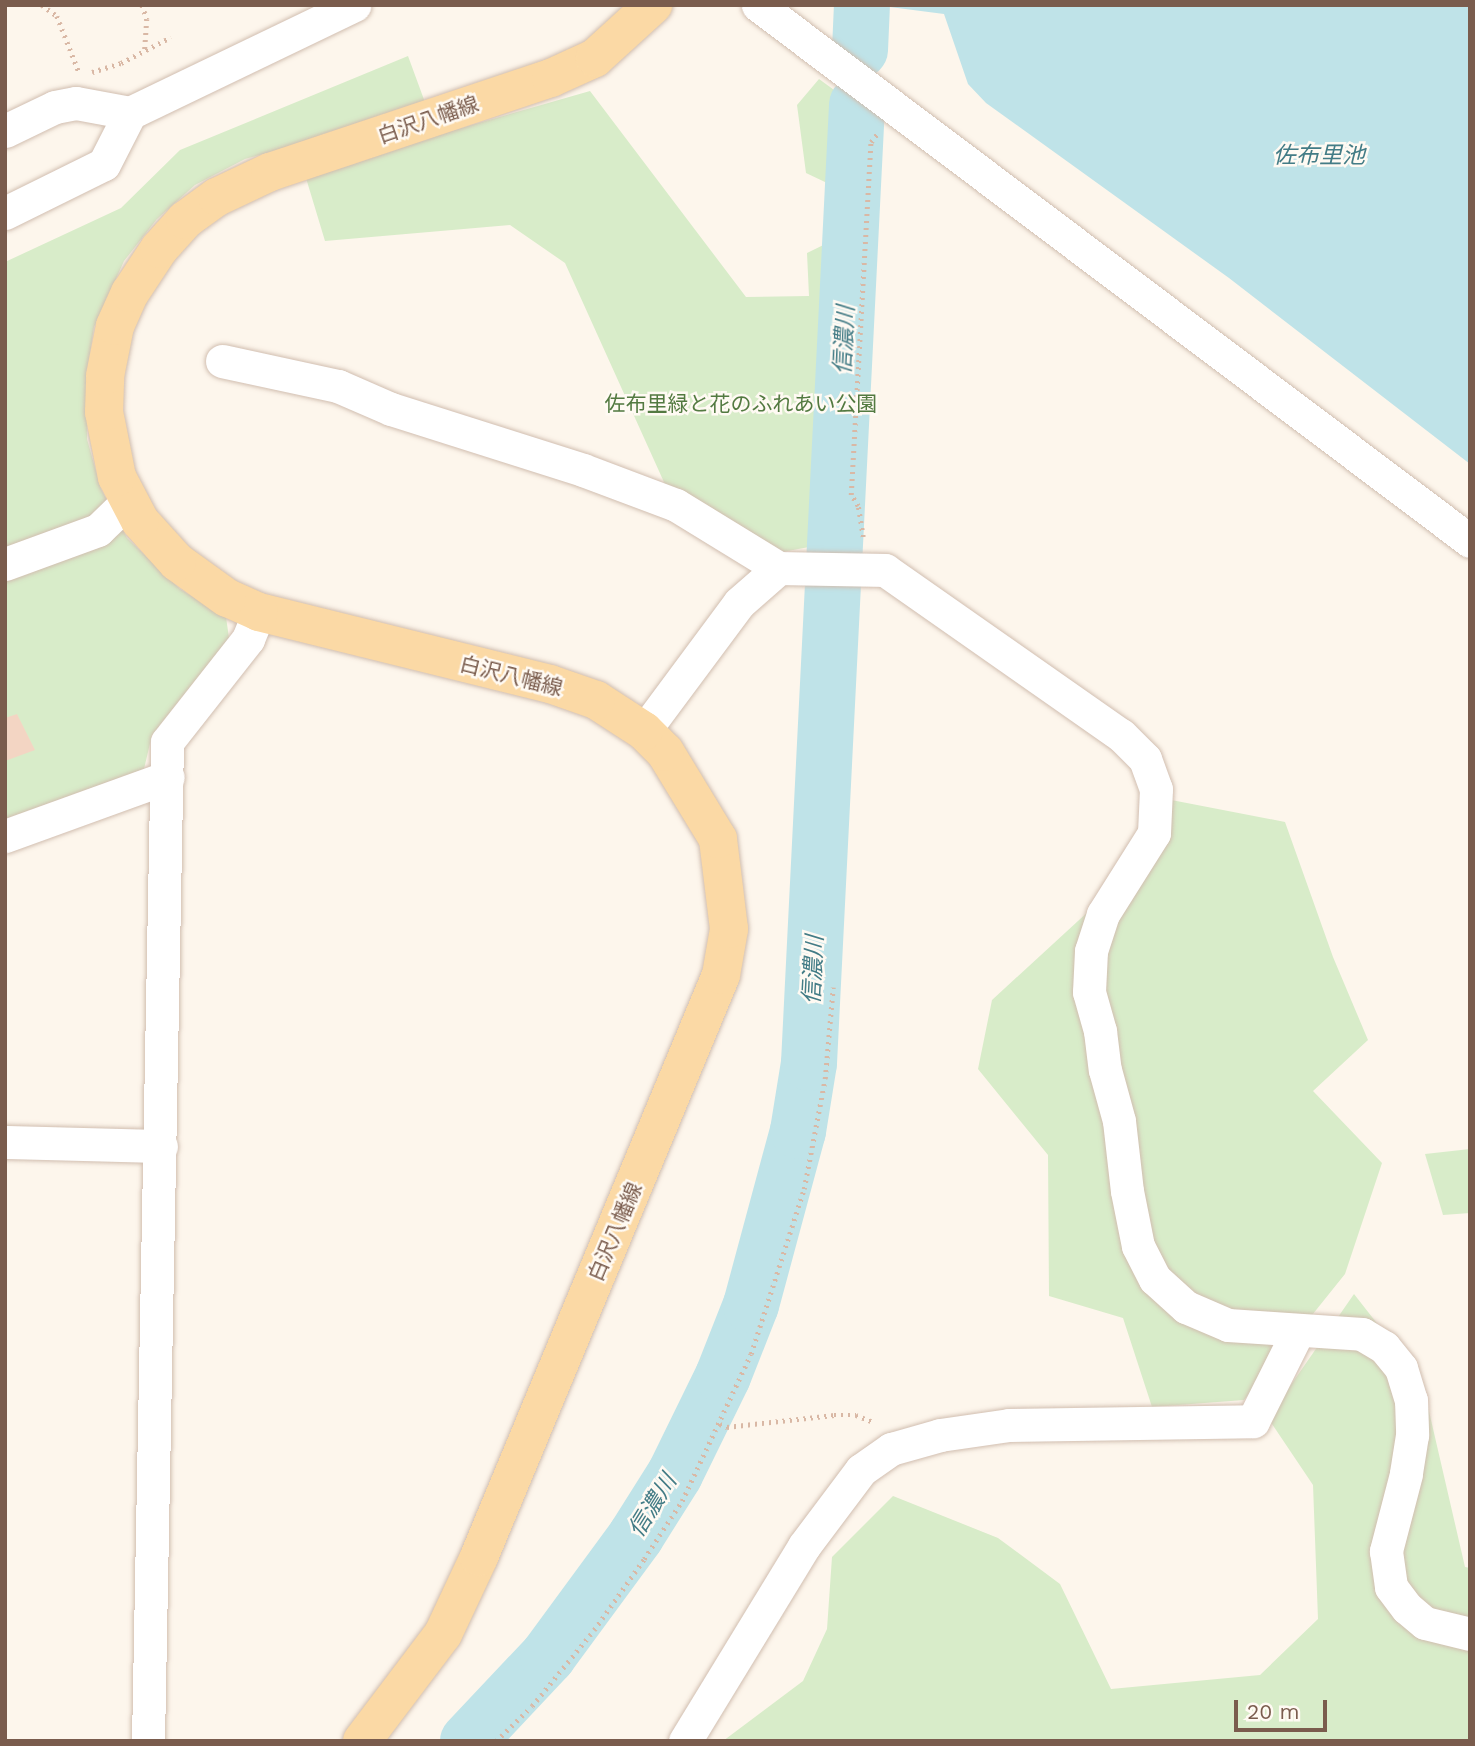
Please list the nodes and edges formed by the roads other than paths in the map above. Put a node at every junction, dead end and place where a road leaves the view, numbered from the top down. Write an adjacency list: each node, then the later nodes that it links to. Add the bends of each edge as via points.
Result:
1 (354, 5): 4 (street)
2 (653, 5): 8 (main road, 白沢八幡線, via 595,58 551,78 270,172 217,197 185,219 130,293 112,338 104,412 117,477)
3 (758, 5): 9 (street)
4 (130, 113): 5 (street, via 76,103 55,107); 6 (street, via 104,164)
5 (5, 131)
6 (5, 213)
7 (222, 361): 11 (street, via 338,386 391,409 583,470 676,505)
8 (128, 502): 10 (street, via 98,530); 12 (main road, 白沢八幡線, via 154,540 177,562 227,598)
9 (1470, 541)
10 (5, 565)
11 (779, 568): 13 (street, via 740,603); 18 (street, via 886,570 1121,735 1145,759 1156,789 1154,833 1103,914 1091,951 1089,992 1119,1121 1138,1246 1155,1279 1186,1307 1228,1325)
12 (259, 612): 13 (main road, 白沢八幡線, via 550,684 596,700); 14 (street, via 248,639 167,742)
13 (644, 732): 21 (main road, 白沢八幡線, via 684,778 718,839 729,929 721,975 479,1558 443,1634)
14 (169, 777): 15 (street); 17 (street)
15 (5, 836)
16 (5, 1142): 17 (street)
17 (161, 1146): 20 (street)
18 (1298, 1331): 19 (street, via 1362,1334 1384,1347 1401,1368 1411,1400 1412,1435 1386,1551 1391,1587 1424,1623); 22 (street, via 1253,1421 1009,1426 940,1435 891,1448 861,1469 804,1546)
19 (1470, 1634)
20 (148, 1741)
21 (362, 1741)
22 (685, 1741)

